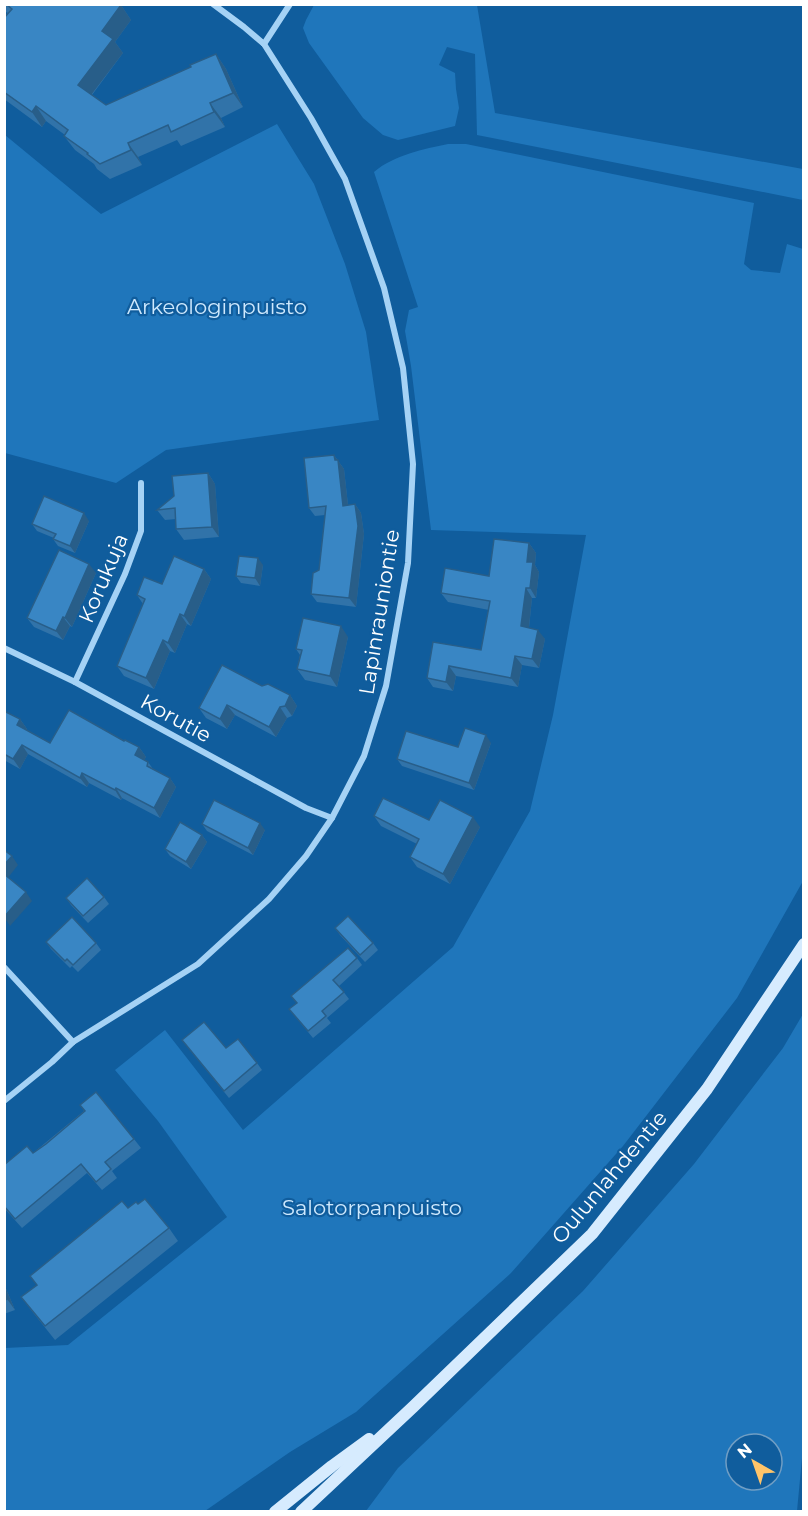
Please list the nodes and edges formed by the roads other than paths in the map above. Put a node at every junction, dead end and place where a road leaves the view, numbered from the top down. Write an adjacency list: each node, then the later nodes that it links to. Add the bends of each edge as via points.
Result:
1 (213, 4): 3 (street, Lapinrauniontie)
2 (290, 4): 3 (street)
3 (264, 44): 7 (street, Lapinrauniontie, via 345,179 384,288 403,368 413,464 408,563 386,686 364,756)
4 (141, 483): 6 (street, Korukuja, via 141,531)
5 (4, 648): 6 (street, Korutie)
6 (75, 682): 7 (street, Korutie, via 306,808)
7 (332, 818): 10 (street, Lapinrauniontie, via 269,899 198,964)
8 (804, 944): 12 (main road, Oulunlahdentie, via 707,1089 592,1234)
9 (4, 967): 10 (street)
10 (73, 1042): 11 (street, Lapinrauniontie)
11 (4, 1101)
12 (413, 1407): 13 (main road, Oulunlahdentie); 14 (main road, Oulunlahdentie)
13 (275, 1512)
14 (301, 1512)

